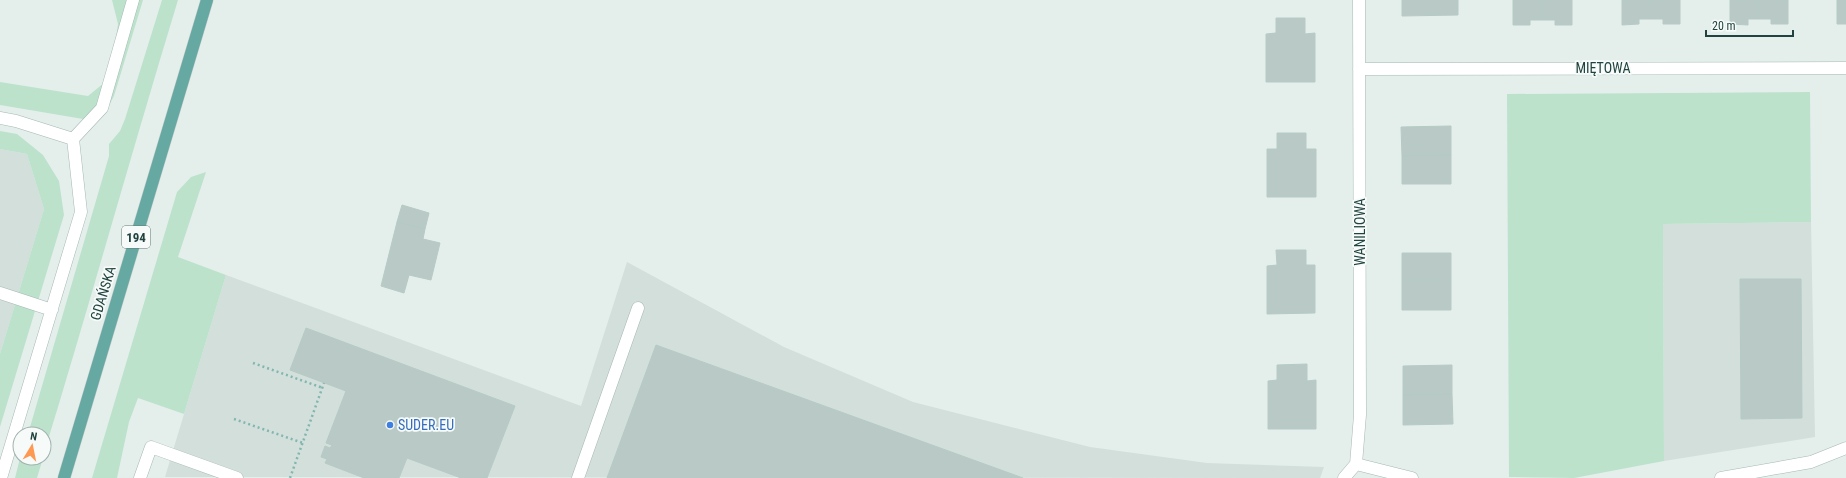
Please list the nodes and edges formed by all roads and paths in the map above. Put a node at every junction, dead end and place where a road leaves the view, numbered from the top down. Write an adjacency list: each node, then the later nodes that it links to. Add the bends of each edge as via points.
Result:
1 (133, 0): 7 (street, via 102,108)
2 (207, 0): 19 (main road, GDAŃSKA / 194)
3 (1359, 0): 5 (street, WANILIOWA)
4 (1846, 68): 5 (street, MIĘTOWA)
5 (1359, 69): 17 (street, WANILIOWA, via 1360,416)
6 (0, 118): 7 (street)
7 (73, 139): 10 (street, via 81,212)
8 (0, 293): 10 (street)
9 (638, 308): 23 (street)
10 (52, 310): 18 (street)
11 (253, 363): 13 (path)
12 (324, 383): 13 (path)
13 (323, 388): 15 (path)
14 (234, 419): 15 (path)
15 (302, 443): 22 (path)
16 (1846, 448): 26 (street, via 1811,462)
17 (1356, 464): 24 (street); 25 (street)
18 (1, 478)
19 (64, 478)
20 (140, 478): 21 (street, via 151,447)
21 (237, 478)
22 (290, 478)
23 (578, 478)
24 (1344, 478)
25 (1412, 478)
26 (1721, 478)

